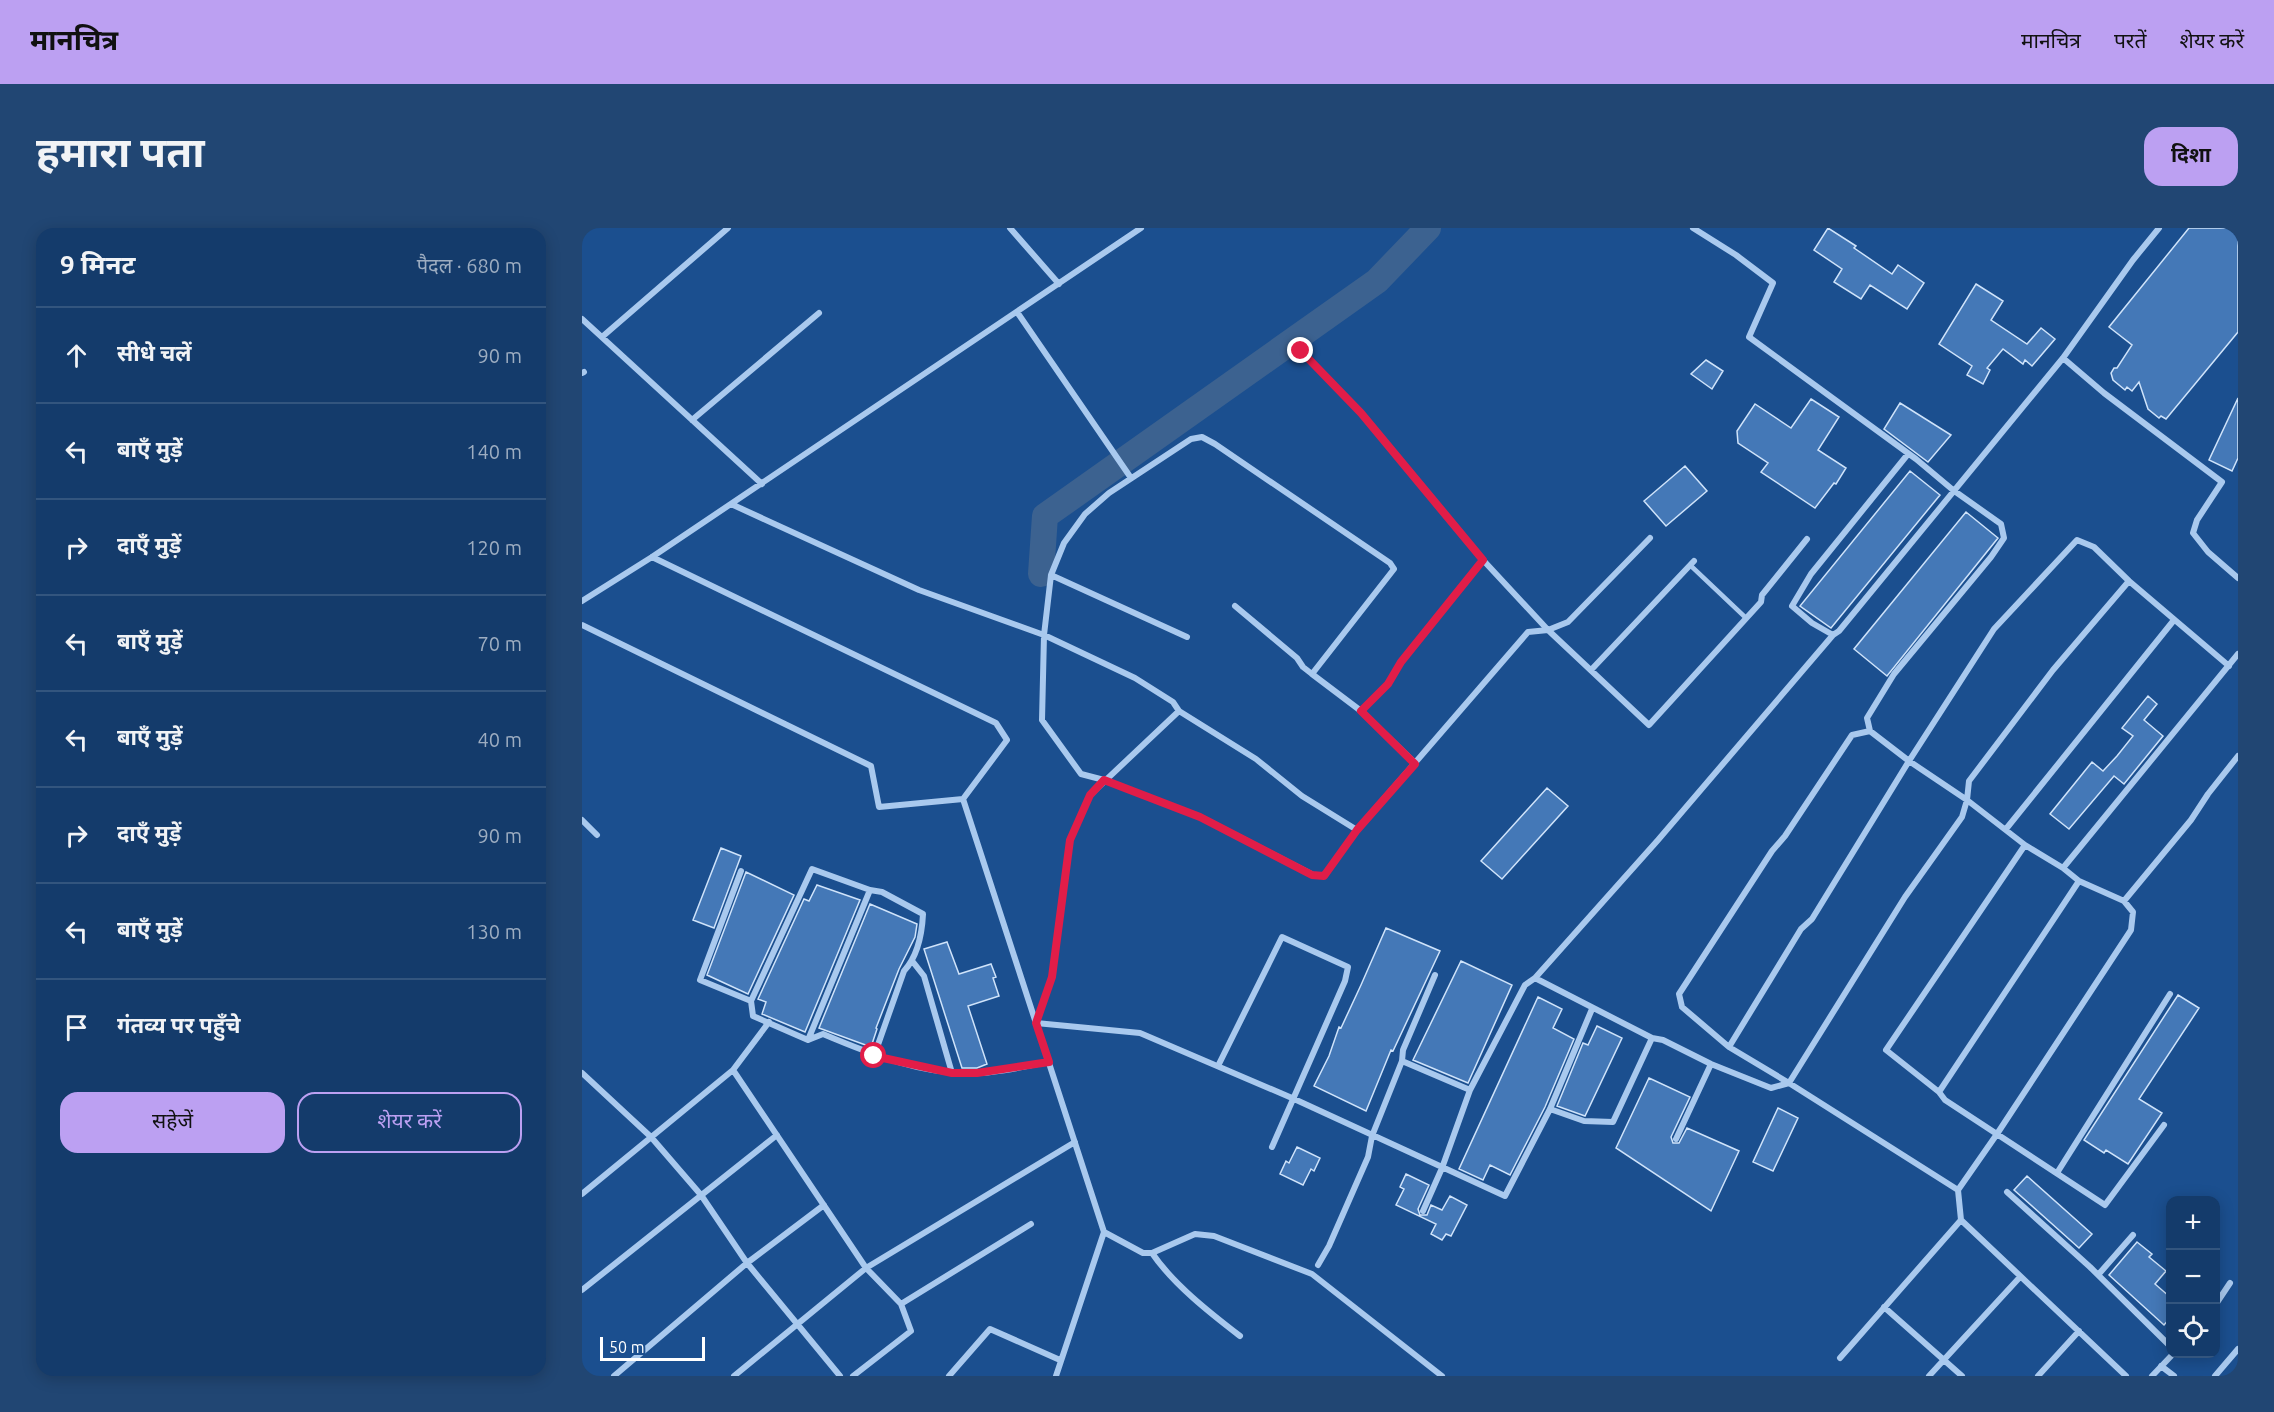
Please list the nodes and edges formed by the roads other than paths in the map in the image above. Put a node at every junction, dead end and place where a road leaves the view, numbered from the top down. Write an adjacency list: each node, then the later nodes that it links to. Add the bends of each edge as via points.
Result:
1 (728, 228): 10 (street)
2 (1010, 228): 6 (street)
3 (1141, 228): 6 (street)
4 (1693, 228): 14 (street, via 1773,284 1749,337)
5 (2159, 228): 12 (street)
6 (1059, 284): 7 (street)
7 (1017, 312): 15 (street); 16 (street)
8 (819, 313): 13 (street)
9 (582, 320): 10 (street)
10 (602, 337): 13 (street)
11 (1301, 351): 22 (street, via 1361,413)
12 (2063, 358): 17 (street); 25 (street, via 2222,482 2193,533)
13 (692, 420): 16 (street)
14 (1908, 454): 17 (street); 33 (street, via 1811,574 1792,606)
15 (1131, 478): 24 (street, via 1085,514 1064,543); 39 (street, via 1191,439 1202,437 1390,563 1394,569 1388,579)
16 (762, 483): 18 (street)
17 (1953, 490): 33 (street); 42 (street, via 2001,524 2004,538 1894,674 1867,718)
18 (731, 504): 21 (street); 34 (street, via 919,590)
19 (1650, 538): 32 (street, via 1568,622)
20 (1807, 539): 29 (street)
21 (652, 557): 27 (street); 47 (street, via 996,723 1007,740)
22 (1483, 560): 32 (street); 41 (street, via 1401,662 1388,684)
23 (1692, 563): 29 (lane); 38 (street)
24 (1051, 575): 34 (street); 35 (street)
25 (2238, 578)
26 (2129, 581): 30 (street); 44 (street, via 2094,547 2077,540 1994,629); 48 (street, via 1969,781)
27 (582, 601)
28 (1235, 606): 39 (street)
29 (1746, 618): 38 (street, via 1649,725)
30 (2174, 620): 37 (street); 50 (street)
31 (582, 625): 47 (street, via 871,766 879,807)
32 (1548, 630): 38 (street); 45 (street, via 1528,632)
33 (1833, 634): 61 (street, via 1658,840)
34 (1044, 635): 40 (street, via 1135,678 1173,702); 46 (street, via 1042,720 1081,774)
35 (1187, 637)
36 (2238, 654): 37 (street)
37 (2229, 666): 54 (street)
38 (1592, 669)
39 (1312, 674): 41 (street)
40 (1179, 711): 46 (street); 51 (street)
41 (1361, 711): 45 (street)
42 (1870, 731): 44 (street); 69 (street, via 1852,735 1679,994 1683,1007)
43 (2238, 756): 58 (street)
44 (1909, 761): 48 (street); 69 (street)
45 (1415, 764): 51 (street)
46 (1104, 780): 51 (street, via 1200,817 1312,875 1324,876); 66 (street, via 1090,795 1070,840 1052,977)
47 (963, 799): 66 (street)
48 (1967, 800): 50 (street); 78 (street, via 1962,817 1905,897)
49 (582, 820): 52 (street)
50 (2006, 829): 53 (street)
51 (1357, 830)
52 (597, 835)
53 (2025, 845): 54 (street); 80 (street, via 1886,1050)
54 (2063, 867): 56 (street)
55 (741, 871): 63 (street, via 700,980)
56 (2079, 881): 58 (street); 80 (street)
57 (870, 890): 59 (street, via 882,892 923,914); 63 (street, via 812,869); 68 (street)
58 (2124, 901): 84 (street, via 2133,912 2131,930)
59 (913, 962): 70 (street, via 904,970); 77 (street, via 924,976)
60 (1435, 975): 71 (street, via 1403,1050)
61 (1534, 978): 64 (street); 79 (street, via 1525,985)
62 (2170, 994): 92 (street)
63 (751, 1001): 65 (street, via 753,1016)
64 (1592, 1009): 67 (street); 82 (street)
65 (769, 1022): 68 (street); 75 (street)
66 (1036, 1023): 72 (street); 74 (street, via 1140,1033)
67 (1652, 1038): 73 (street); 82 (street, via 1613,1122 1584,1121)
68 (808, 1040): 70 (street, via 823,1034)
69 (1729, 1047): 78 (street)
70 (874, 1056): 77 (street)
71 (1402, 1061): 79 (street); 86 (street)
72 (1049, 1062): 77 (street); 89 (street)
73 (1711, 1064): 78 (street, via 1771,1088); 88 (street)
74 (1218, 1066): 81 (street); 81 (street, via 1282,937 1348,967)
75 (733, 1070): 85 (street); 87 (street)
76 (582, 1073): 87 (street)
77 (952, 1073)
78 (1789, 1083): 93 (street)
79 (1470, 1090): 91 (street)
80 (1939, 1092): 84 (street)
81 (1292, 1098): 86 (street); 90 (street)
82 (1550, 1109): 91 (street, via 1505,1196)
83 (2164, 1125): 92 (street, via 2105,1205)
84 (1997, 1134): 92 (street); 93 (street)
85 (777, 1135): 96 (street); 97 (street)
86 (1372, 1136): 91 (street); 105 (street, via 1368,1157)
87 (651, 1137): 95 (street); 96 (street)
88 (1676, 1139)
89 (1075, 1143): 101 (street); 106 (street)
90 (1272, 1147)
91 (1442, 1168): 98 (street)
92 (2056, 1173)
93 (1958, 1190): 99 (street)
94 (2007, 1192): 107 (street)
95 (582, 1194)
96 (701, 1195): 104 (street); 110 (street)
97 (824, 1205): 104 (street); 106 (street)
98 (1423, 1211)
99 (1961, 1220): 108 (street); 113 (street)
100 (1031, 1224): 112 (street)
101 (1104, 1232): 103 (street, via 1143,1253); 121 (street)
102 (2133, 1235): 107 (street)
103 (1152, 1253): 116 (street, via 1211,1314); 130 (street, via 1195,1234 1214,1236 1312,1274)
104 (747, 1263): 114 (street); 124 (street)
105 (1318, 1265)
106 (866, 1268): 112 (street); 114 (street)
107 (2098, 1275): 117 (street)
108 (2020, 1277): 115 (street); 122 (street)
109 (2230, 1283): 111 (street)
110 (582, 1290)
111 (2220, 1298)
112 (901, 1304): 127 (street, via 911,1331)
113 (1884, 1307): 119 (street); 122 (street)
114 (798, 1323): 125 (street); 126 (street)
115 (2079, 1331): 133 (street); 134 (street)
116 (1240, 1335)
117 (2166, 1342)
118 (2238, 1349): 137 (street)
119 (1839, 1358)
120 (2169, 1358): 123 (street)
121 (1060, 1360): 128 (street, via 990,1329); 129 (street)
122 (1943, 1360): 131 (street); 132 (street)
123 (2161, 1366): 135 (street); 136 (street)
124 (614, 1376)
125 (734, 1376)
126 (840, 1376)
127 (854, 1376)
128 (949, 1376)
129 (1056, 1376)
130 (1442, 1376)
131 (1929, 1376)
132 (1962, 1376)
133 (2038, 1376)
134 (2126, 1376)
135 (2152, 1376)
136 (2174, 1376)
137 (2216, 1376)

